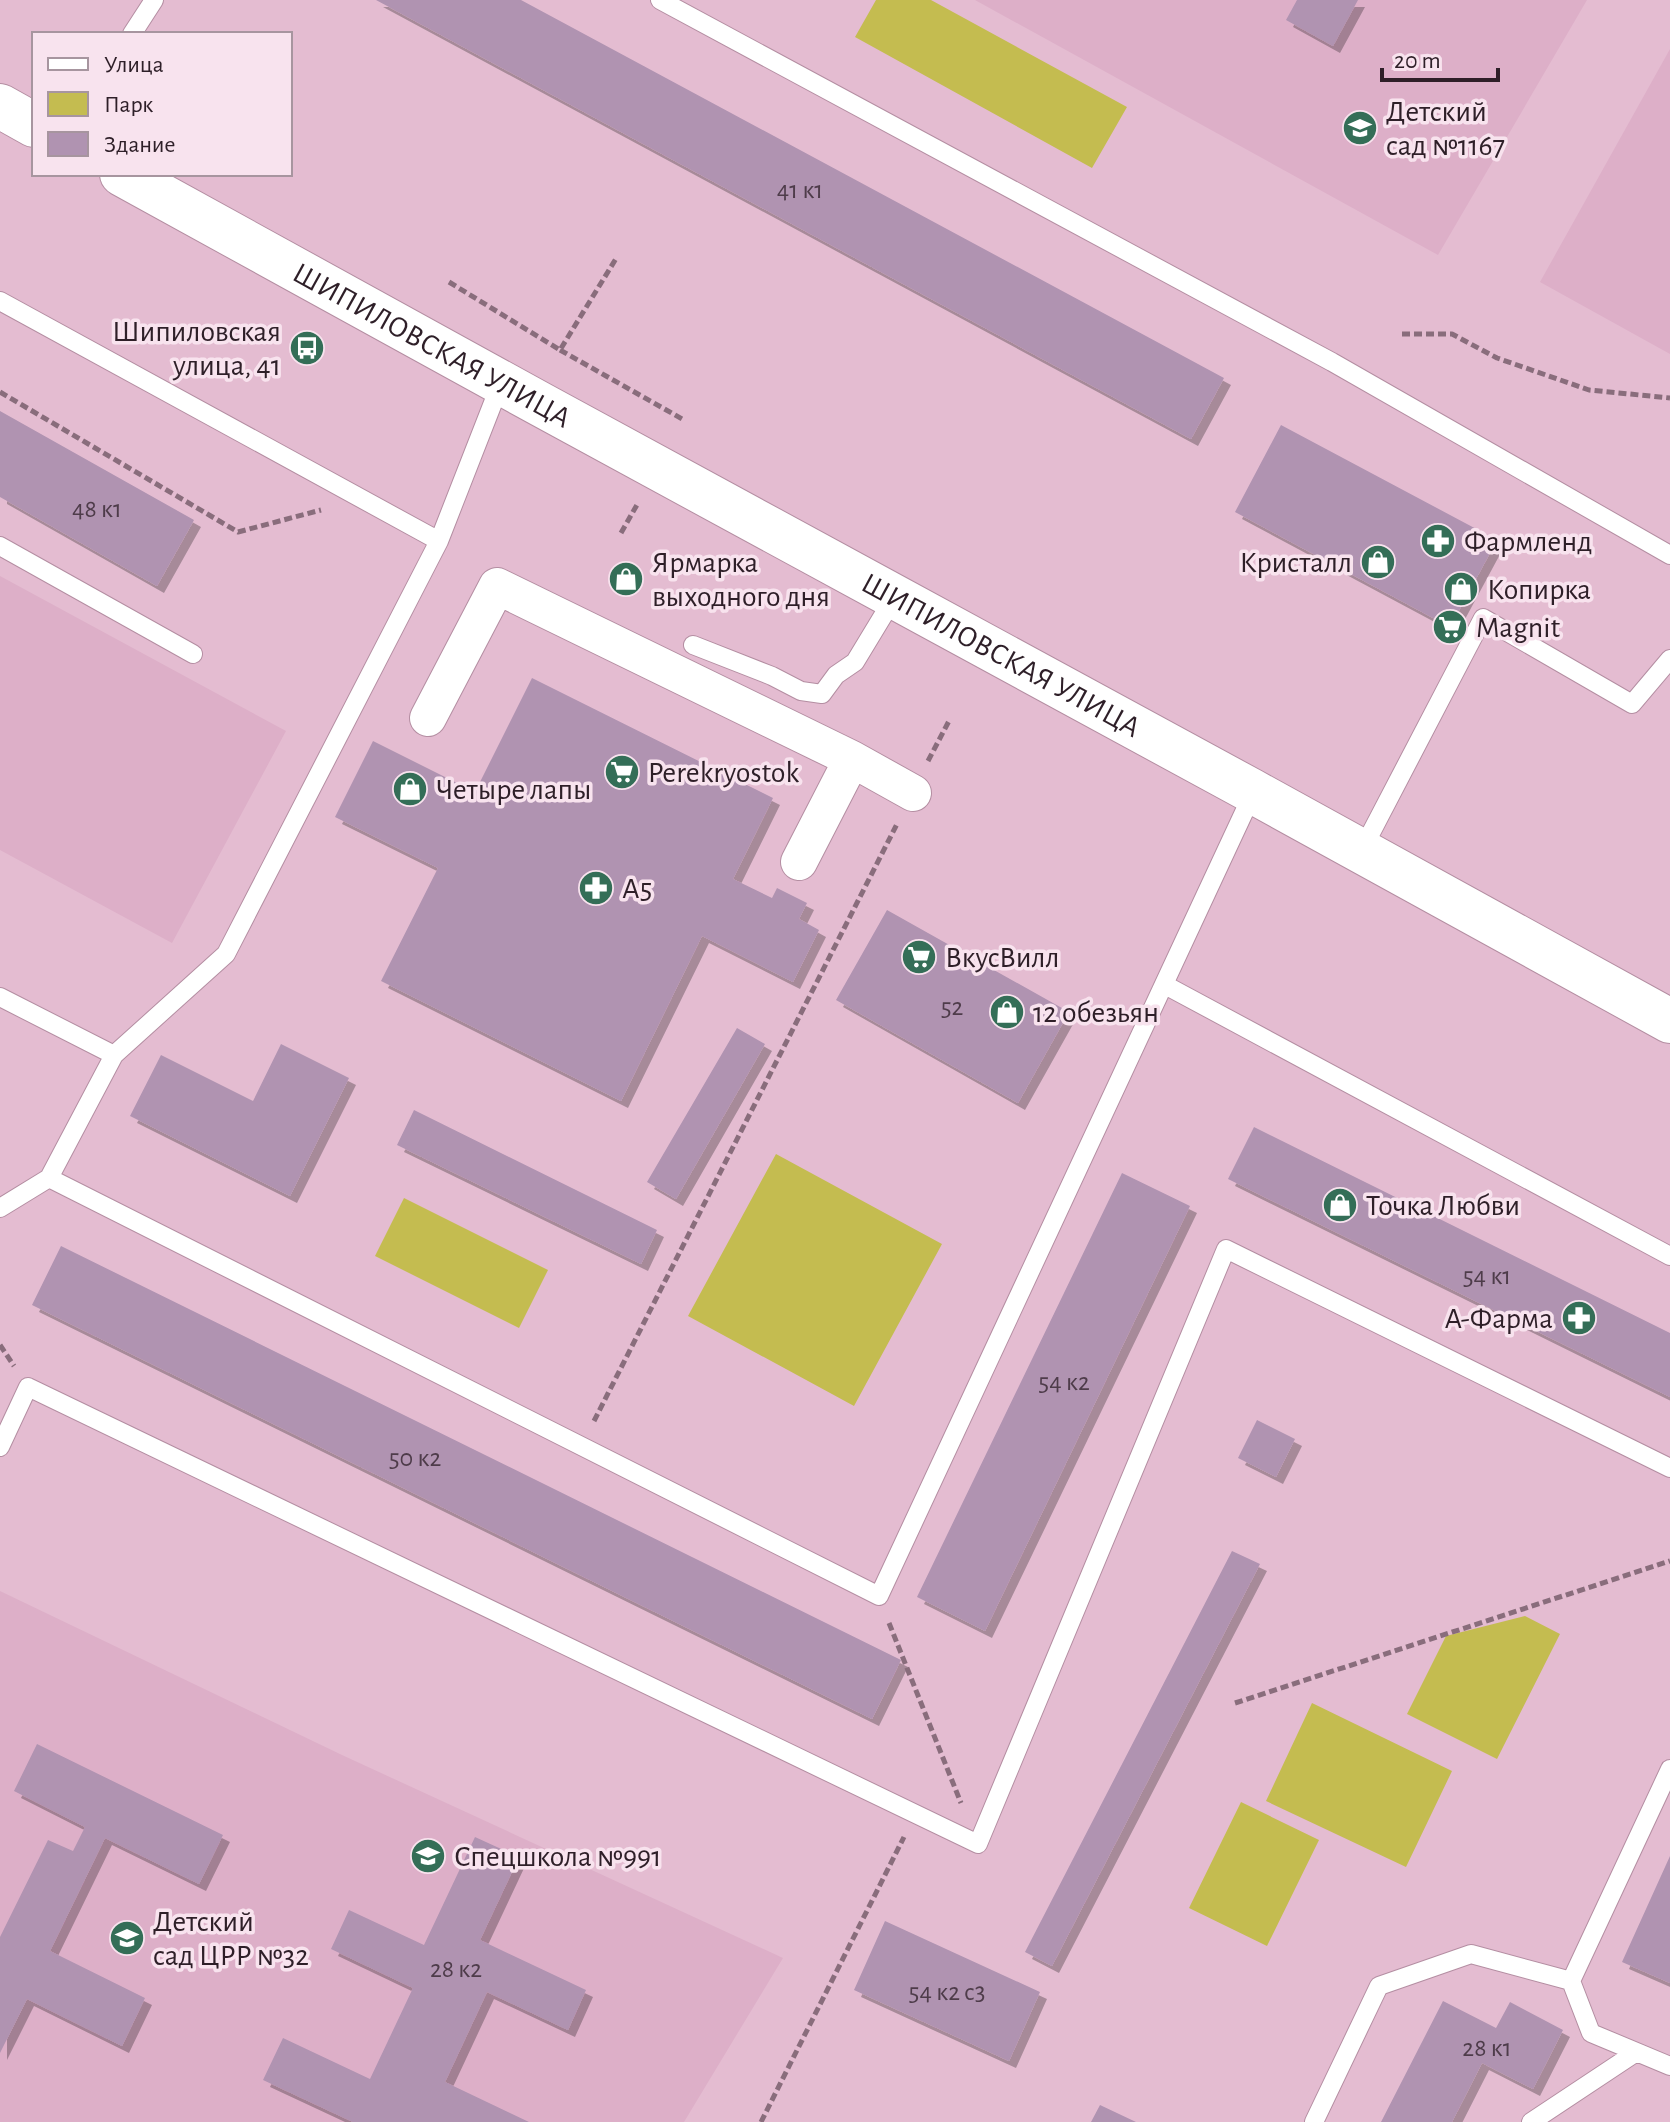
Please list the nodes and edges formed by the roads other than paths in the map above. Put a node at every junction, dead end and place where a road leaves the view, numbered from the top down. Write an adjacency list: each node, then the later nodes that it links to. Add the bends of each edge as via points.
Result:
1 (154, 0): 4 (lane)
2 (660, 0): 3 (lane)
3 (684, 6): 12 (lane, via 1332,362)
4 (133, 32)
5 (0, 106): 6 (main road)
6 (32, 124)
7 (126, 176): 9 (main road, ШИПИЛОВСКАЯ УЛИЦА)
8 (0, 301): 10 (lane)
9 (500, 385): 10 (lane); 13 (main road, ШИПИЛОВСКАЯ УЛИЦА)
10 (439, 541): 26 (lane, via 226,954)
11 (0, 546): 15 (lane)
12 (1670, 555)
13 (895, 596): 14 (lane, via 855,662 822,694 801,691); 19 (main road, ШИПИЛОВСКАЯ УЛИЦА)
14 (693, 645)
15 (193, 654)
16 (1670, 659): 21 (lane, via 1632,704 1483,618)
17 (428, 718): 18 (street, via 497,586)
18 (852, 759): 20 (street); 22 (street)
19 (1254, 790): 21 (main road, ШИПИЛОВСКАЯ УЛИЦА); 23 (lane)
20 (913, 793)
21 (1362, 850): 25 (main road, ШИПИЛОВСКАЯ УЛИЦА)
22 (799, 862)
23 (1165, 985): 27 (lane, via 879,1596); 29 (lane)
24 (0, 997): 26 (lane)
25 (1670, 1021)
26 (114, 1055): 27 (lane)
27 (49, 1178): 28 (lane)
28 (0, 1208)
29 (1670, 1256)
30 (0, 1447): 31 (lane, via 28,1387 978,1844 1226,1249)
31 (1670, 1468)
32 (1670, 1769): 33 (lane)
33 (1571, 1981): 34 (lane, via 1591,2033); 36 (lane, via 1471,1954 1379,1986)
34 (1635, 2053): 35 (lane); 37 (lane)
35 (1670, 2066)
36 (1314, 2122)
37 (1531, 2122)

